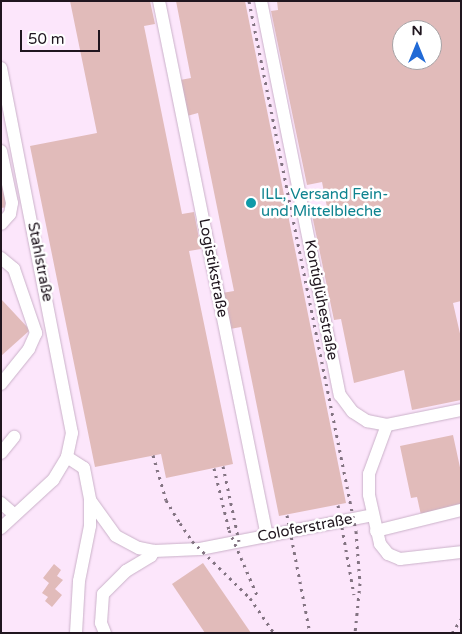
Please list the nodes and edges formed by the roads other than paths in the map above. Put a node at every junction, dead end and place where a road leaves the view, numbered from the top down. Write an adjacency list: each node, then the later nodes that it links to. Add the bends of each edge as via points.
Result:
1 (159, 1): 20 (street, Logistikstraße)
2 (261, 1): 9 (street, Kontiglühestraße, via 340,396 353,412)
3 (1, 68): 12 (street, Stahlstraße, via 70,414 72,433)
4 (1, 151): 5 (street, via 12,203 10,214)
5 (1, 224)
6 (1, 258): 7 (street, via 14,269 36,333 29,349)
7 (1, 384)
8 (461, 410): 9 (street)
9 (387, 425): 16 (street, Coloferstraße, via 369,474)
10 (14, 437): 11 (street)
11 (1, 453)
12 (67, 457): 13 (street, via 84,468); 17 (street, Stahlstraße, via 53,480)
13 (90, 500): 21 (street, Coloferstraße, via 116,536 139,548); 23 (street, via 90,526 79,581)
14 (1, 503): 17 (street)
15 (461, 510): 19 (street)
16 (373, 514): 19 (street); 20 (street, Coloferstraße)
17 (15, 515): 18 (street, Stahlstraße)
18 (1, 528)
19 (376, 531): 22 (street, via 388,554 400,559)
20 (267, 536): 21 (street, Coloferstraße, via 200,549)
21 (154, 551): 24 (street, via 126,571 104,594 101,623)
22 (461, 552)
23 (76, 633)
24 (105, 633)

